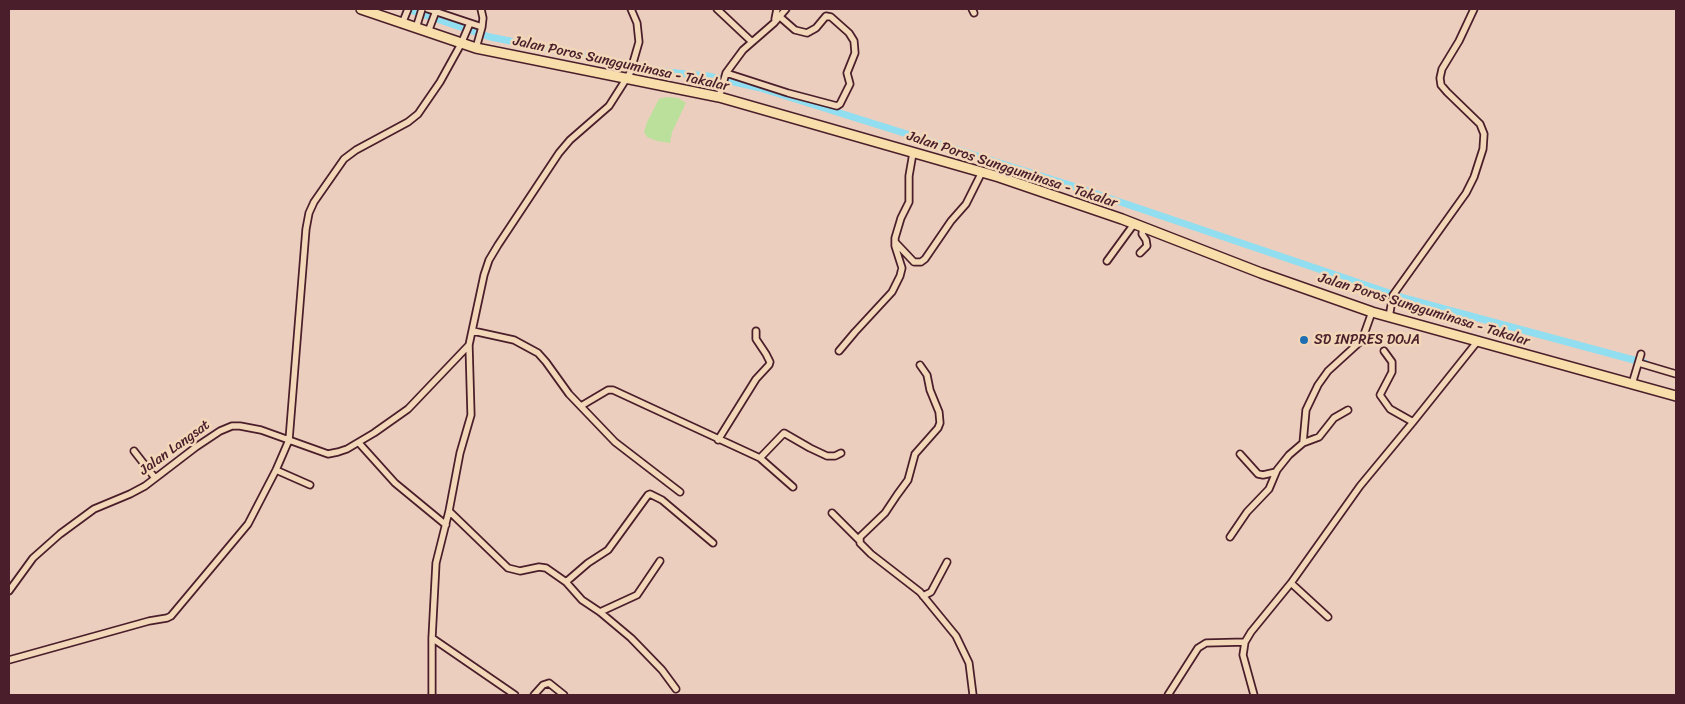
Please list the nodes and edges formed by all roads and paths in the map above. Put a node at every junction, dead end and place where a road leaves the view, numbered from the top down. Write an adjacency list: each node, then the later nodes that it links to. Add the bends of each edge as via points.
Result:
1 (361, 9): 12 (highway, Jalan Poros Sungguminasa - Takalar)
2 (408, 9): 12 (street)
3 (424, 9): 10 (street); 13 (street)
4 (481, 9): 16 (street)
5 (632, 9): 21 (street, via 639,42)
6 (717, 9): 18 (street)
7 (777, 9): 11 (street)
8 (786, 9): 11 (street)
9 (1474, 9): 31 (street, via 1440,78 1447,92 1480,124 1484,134 1483,148 1466,192 1394,295)
10 (435, 12): 14 (street); 15 (street)
11 (777, 19): 18 (street); 20 (street, via 795,30 807,32 816,28 826,16 832,17 849,33 855,53 847,72 850,84 840,104 837,106)
12 (404, 21): 13 (highway, Jalan Poros Sungguminasa - Takalar)
13 (417, 24): 15 (highway, Jalan Poros Sungguminasa - Takalar)
14 (469, 25): 16 (street); 17 (street)
15 (429, 28): 17 (highway, Jalan Poros Sungguminasa - Takalar)
16 (482, 28): 19 (street)
17 (463, 40): 19 (highway, Jalan Poros Sungguminasa - Takalar); 47 (street, via 418,114 344,159 309,213)
18 (751, 41): 20 (street)
19 (477, 45): 21 (highway, Jalan Poros Sungguminasa - Takalar)
20 (726, 75): 22 (street)
21 (628, 76): 22 (highway, Jalan Poros Sungguminasa - Takalar); 32 (street, via 609,106 564,146 498,245 484,275)
22 (720, 93): 23 (highway, Jalan Poros Sungguminasa - Takalar)
23 (913, 152): 24 (highway, Jalan Poros Sungguminasa - Takalar); 27 (street, via 908,176 909,202 896,231)
24 (982, 172): 25 (highway, Jalan Poros Sungguminasa - Takalar); 27 (street, via 966,204 925,259 914,262)
25 (1134, 224): 26 (highway, Jalan Poros Sungguminasa - Takalar); 29 (street)
26 (1143, 228): 28 (street, via 1147,246); 30 (highway, Jalan Poros Sungguminasa - Takalar)
27 (895, 242): 36 (street, via 902,268 897,284)
28 (1140, 253)
29 (1107, 261)
30 (1372, 312): 31 (highway, Jalan Poros Sungguminasa - Takalar); 50 (street, via 1362,340 1328,371 1318,385 1306,410)
31 (1389, 313): 34 (highway, Jalan Poros Sungguminasa - Takalar)
32 (473, 331): 35 (street); 44 (street, via 514,340 538,353)
33 (756, 332): 48 (street, via 769,365 756,379)
34 (1476, 342): 42 (highway, Jalan Poros Sungguminasa - Takalar); 46 (street)
35 (469, 344): 49 (street, Jalan Langsat, via 408,408); 61 (street, via 471,415)
36 (839, 351)
37 (1384, 351): 46 (street, via 1392,362 1392,372 1380,395 1390,409)
38 (1641, 354): 39 (street)
39 (1639, 363): 41 (street); 42 (street)
40 (920, 365): 65 (street, via 926,372 940,423 935,434 915,454 908,480 885,513)
41 (1676, 374)
42 (1632, 384): 43 (highway, Jalan Poros Sungguminasa - Takalar)
43 (1676, 396)
44 (582, 406): 48 (street, via 613,390); 60 (street, via 622,448)
45 (1348, 410): 50 (street, via 1334,418 1319,437)
46 (1413, 422): 70 (street, via 1360,486)
47 (289, 440): 49 (street, Jalan Langsat, via 328,454); 55 (street); 57 (street, Jalan Langsat, via 261,430 232,426 212,436)
48 (718, 440): 54 (street)
49 (358, 443): 63 (street, via 394,483)
50 (1303, 443): 56 (street, via 1289,454)
51 (134, 451): 57 (street)
52 (841, 453): 54 (street, via 827,456 785,433)
53 (1240, 454): 56 (street, via 1258,474)
54 (760, 458): 59 (street)
55 (276, 470): 58 (street); 77 (street, via 248,524 171,616)
56 (1276, 472): 64 (street, via 1269,489)
57 (155, 478): 71 (street, Jalan Langsat, via 130,494 94,509 60,534 33,558)
58 (310, 485)
59 (793, 487)
60 (680, 492)
61 (449, 511): 63 (street); 69 (street, via 508,568 520,571 546,568)
62 (832, 513): 65 (street)
63 (446, 525): 75 (street, via 436,563)
64 (1230, 537)
65 (859, 540): 72 (street, via 861,546)
66 (712, 543): 69 (street, via 662,500 650,494 604,554 588,562)
67 (660, 560): 73 (street, via 637,595)
68 (947, 562): 72 (street, via 931,592)
69 (566, 582): 73 (street, via 582,600)
70 (1291, 583): 74 (street); 76 (street)
71 (9, 591)
72 (923, 596): 83 (street, via 964,650)
73 (600, 612): 78 (street, via 651,658)
74 (1328, 617)
75 (432, 638): 79 (street); 80 (street)
76 (1246, 642): 84 (street, via 1206,643 1198,648); 85 (street, via 1244,663)
77 (9, 660)
78 (676, 689)
79 (432, 695)
80 (515, 695)
81 (534, 695): 82 (street, via 549,683)
82 (564, 695)
83 (974, 695)
84 (1168, 695)
85 (1254, 695)

